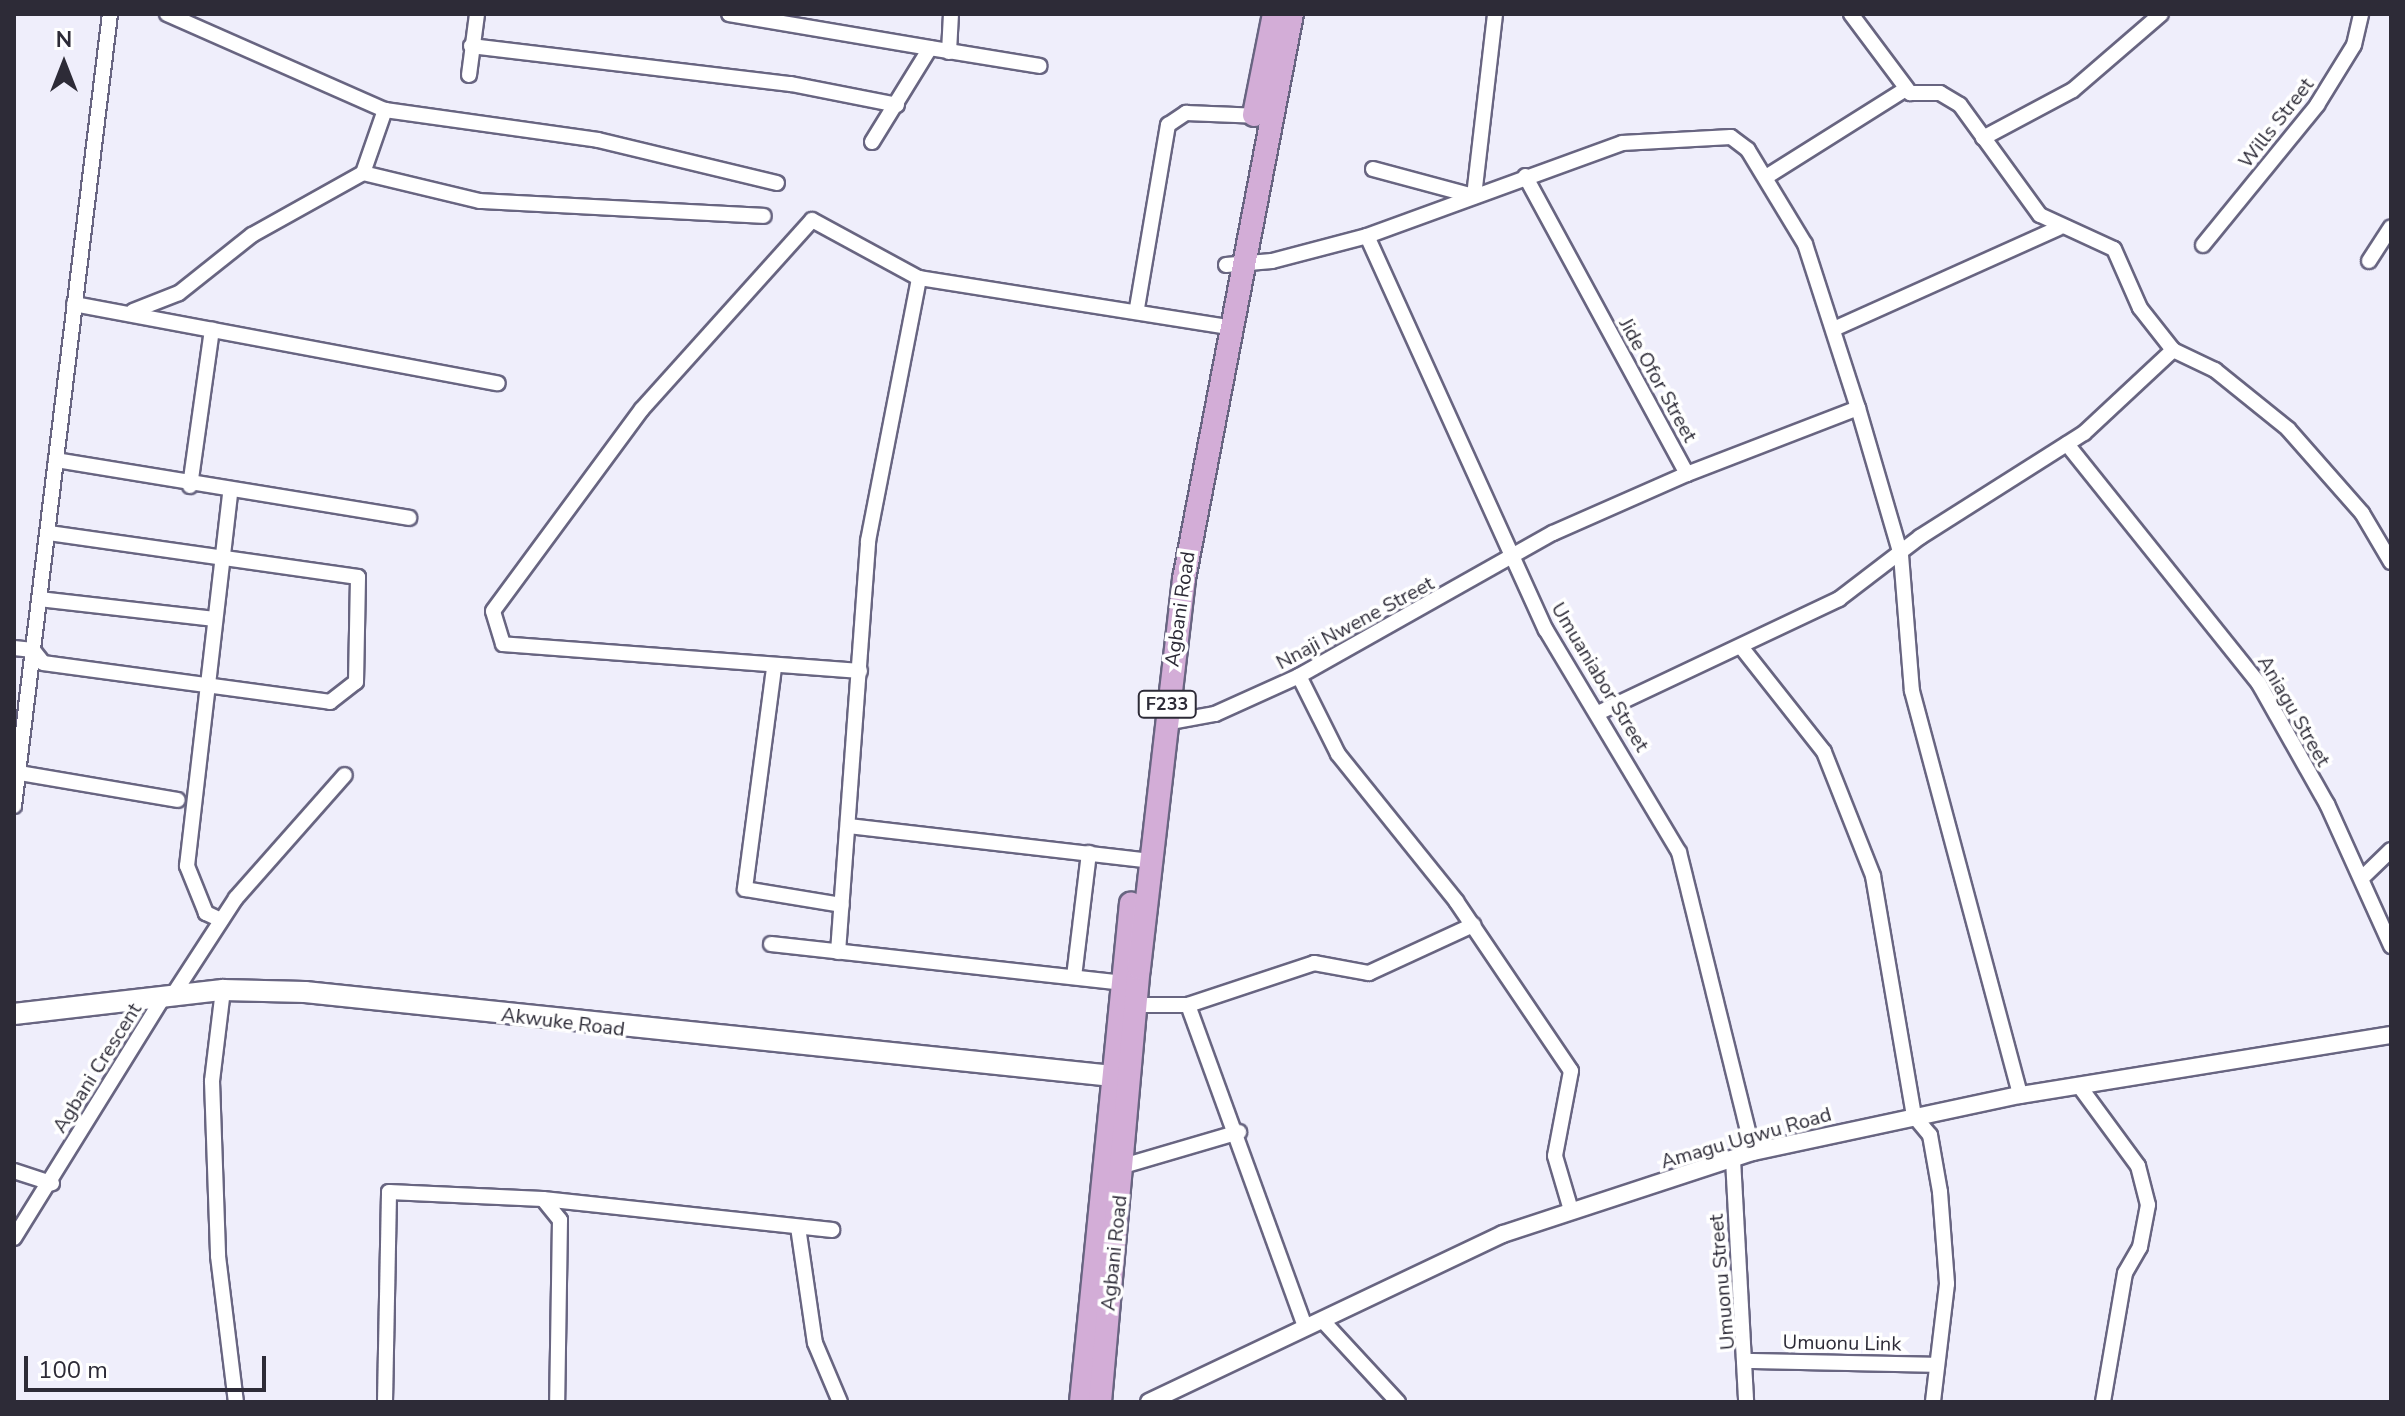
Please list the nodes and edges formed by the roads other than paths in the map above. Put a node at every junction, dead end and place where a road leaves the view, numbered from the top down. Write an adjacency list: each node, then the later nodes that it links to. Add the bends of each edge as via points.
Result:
1 (110, 14): 37 (street)
2 (167, 14): 19 (street)
3 (477, 14): 12 (street)
4 (729, 14): 13 (street)
5 (951, 14): 14 (street)
6 (1274, 14): 20 (main road, Agbani Road / F233)
7 (1292, 14): 20 (main road, Agbani Road / F233)
8 (1495, 14): 28 (street)
9 (1851, 14): 17 (street)
10 (2161, 14): 21 (street, via 2073,90)
11 (2361, 14): 33 (street, Wills Street, via 2354,45 2317,105)
12 (471, 46): 16 (street); 18 (street, via 791,84)
13 (930, 48): 14 (street); 18 (street)
14 (949, 52): 15 (street)
15 (1040, 66)
16 (469, 75)
17 (1906, 89): 21 (street, via 1951,97); 26 (street)
18 (897, 105): 22 (street)
19 (385, 110): 24 (street); 27 (street, via 598,140)
20 (1260, 116): 35 (main road, Agbani Road / F233); 38 (street, via 1186,113 1168,125)
21 (1983, 138): 31 (street, via 2040,215)
22 (872, 142)
23 (1373, 169): 28 (street)
24 (363, 173): 29 (street, via 480,201); 39 (street, via 252,235 179,293)
25 (1525, 176): 26 (street, via 1622,143 1731,137); 28 (street); 48 (street, Jide Ofor Street)
26 (1766, 177): 41 (street, via 1805,244)
27 (777, 183)
28 (1474, 196): 32 (street)
29 (764, 216)
30 (2391, 227): 34 (street)
31 (2059, 228): 41 (street); 43 (street, via 2114,249 2140,308)
32 (1367, 236): 35 (street); 56 (street, Umuaniabor Street)
33 (2203, 245)
34 (2369, 261)
35 (1233, 265): 40 (main road, Agbani Road / F233)
36 (919, 278): 38 (street); 63 (street, via 819,221 804,225 642,409 493,611 503,644); 64 (street, via 868,541)
37 (74, 304): 39 (street); 47 (street)
38 (1137, 308): 40 (street)
39 (133, 311): 42 (street)
40 (1222, 324): 68 (main road, Agbani Road / F233); 76 (main road, Agbani Road / F233, via 1168,597)
41 (1836, 328): 45 (street)
42 (212, 330): 44 (street); 49 (street)
43 (2173, 350): 46 (street); 57 (street, via 2215,370 2288,429 2362,513)
44 (498, 383)
45 (1858, 408): 48 (street); 55 (street)
46 (2067, 444): 55 (street); 77 (street, Aniagu Street, via 2259,684)
47 (57, 468): 49 (street); 52 (street)
48 (1687, 474): 53 (street, Jide Ofor Street)
49 (190, 486): 50 (street)
50 (230, 492): 51 (street); 54 (street)
51 (409, 518)
52 (47, 533): 54 (street); 58 (street)
53 (1553, 533): 56 (street, Nnaji Nwene Street)
54 (217, 555): 59 (street); 66 (street, via 358,577 363,587 356,682 330,702)
55 (1901, 555): 61 (street, via 1839,599); 94 (street, via 1912,691)
56 (1514, 558): 65 (street, Nnaji Nwene Street); 67 (street, Umuaniabor Street, via 1546,630)
57 (2391, 562)
58 (39, 599): 59 (street); 62 (street)
59 (215, 619): 66 (street)
60 (14, 648): 62 (street)
61 (1742, 648): 67 (street); 95 (street, via 1824,752 1863,843 1885,929)
62 (33, 650): 66 (street, via 43,663); 69 (street)
63 (774, 668): 64 (street); 78 (street, via 745,889)
64 (860, 671): 73 (street)
65 (1299, 676): 68 (street, Nnaji Nwene Street, via 1215,714); 80 (street, via 1338,754)
66 (213, 681): 79 (street, via 187,866 206,913)
67 (1598, 713): 97 (street, Umuaniabor Street, via 1689,877)
68 (1165, 723): 76 (main road, Agbani Road / F233)
69 (16, 772): 71 (street); 72 (street)
70 (345, 775): 79 (street, Agbani Crescent, via 312,818 276,847)
71 (178, 800)
72 (14, 806)
73 (849, 826): 75 (street); 78 (street)
74 (2391, 850): 77 (street)
75 (1089, 853): 76 (street); 84 (street)
76 (1144, 860): 85 (main road, Agbani Road / F233); 88 (main road, Agbani Road / F233)
77 (2363, 877): 82 (street, Aniagu Street)
78 (842, 905): 83 (street)
79 (221, 920): 87 (street, Agbani Crescent)
80 (1473, 925): 89 (street, via 1369,973 1314,963); 103 (street, via 1571,1071 1555,1156)
81 (771, 944): 83 (street)
82 (2391, 946)
83 (838, 952): 84 (street)
84 (1074, 977): 85 (street)
85 (1124, 983): 92 (main road, Agbani Road / F233)
86 (223, 990): 87 (main road, Akwuke Road); 92 (main road, Akwuke Road, via 305,992); 111 (street, via 212,1081 218,1256)
87 (166, 1000): 90 (main road, Akwuke Road); 101 (street, Agbani Crescent)
88 (1136, 1005): 89 (street); 92 (main road, Agbani Road / F233)
89 (1188, 1005): 96 (street)
90 (14, 1014)
91 (2391, 1035): 93 (street, Amagu Ugwu Road)
92 (1122, 1079): 99 (main road, Agbani Road / F233); 115 (main road, Agbani Road / F233)
93 (2080, 1087): 94 (street, Amagu Ugwu Road); 121 (street, via 2138,1166 2148,1205 2140,1247 2125,1273)
94 (2020, 1095): 95 (street, Amagu Ugwu Road)
95 (1914, 1116): 97 (street, Amagu Ugwu Road); 110 (street, via 1930,1135 1945,1239 1947,1284)
96 (1239, 1132): 99 (street); 108 (street, via 1269,1240)
97 (1753, 1152): 98 (street, Amagu Ugwu Road)
98 (1733, 1159): 103 (street, Amagu Ugwu Road); 109 (street, Umuonu Street)
99 (1123, 1166): 116 (main road, Agbani Road / F233)
100 (14, 1171): 101 (street)
101 (52, 1183): 106 (street, Agbani Crescent)
102 (543, 1199): 104 (street); 112 (street, via 389,1192); 113 (street, via 560,1220)
103 (1571, 1210): 107 (street, Amagu Ugwu Road)
104 (798, 1227): 105 (street); 114 (street, via 815,1343)
105 (832, 1230)
106 (14, 1238)
107 (1322, 1320): 108 (street, Amagu Ugwu Road); 118 (street)
108 (1305, 1327): 117 (street, Amagu Ugwu Road)
109 (1748, 1361): 110 (street, Umuonu Link); 119 (street, Umuonu Street)
110 (1936, 1365): 120 (street)
111 (236, 1402)
112 (385, 1402)
113 (557, 1402)
114 (840, 1402)
115 (1081, 1402)
116 (1100, 1402)
117 (1149, 1402)
118 (1398, 1402)
119 (1746, 1402)
120 (1933, 1402)
121 (2103, 1402)

